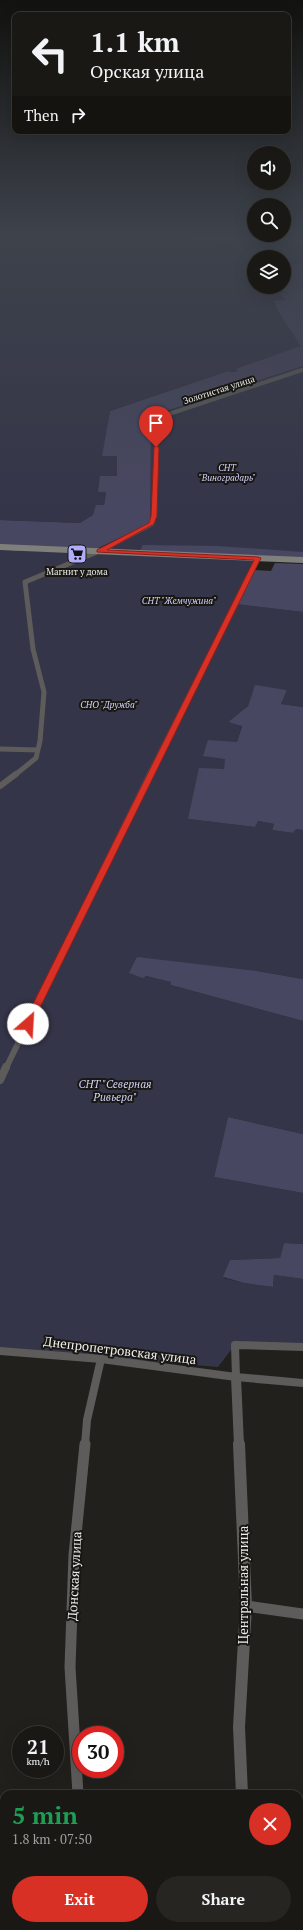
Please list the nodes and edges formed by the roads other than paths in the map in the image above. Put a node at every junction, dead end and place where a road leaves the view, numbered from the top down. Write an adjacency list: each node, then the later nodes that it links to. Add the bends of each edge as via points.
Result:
1 (303, 370): 3 (street, Золотистая улица, via 159,419 153,520 147,527)
2 (0, 547): 3 (main road)
3 (100, 551): 4 (main road); 7 (street, via 25,582 33,649 44,692)
4 (258, 558): 5 (main road); 9 (street)
5 (303, 560)
6 (0, 749): 7 (street)
7 (38, 750): 8 (street, via 36,758 29,765)
8 (0, 786)
9 (0, 1080)
10 (303, 1347): 13 (street, via 235,1345)
11 (0, 1351): 12 (street, Днепропетровская улица)
12 (101, 1359): 13 (street, Днепропетровская улица); 17 (street, Донская улица, via 87,1420 74,1555 70,1667)
13 (236, 1377): 14 (street, Днепропетровская улица); 15 (street, Центральная улица)
14 (303, 1383)
15 (246, 1606): 16 (street); 18 (street, Центральная улица, via 239,1727)
16 (303, 1614)
17 (78, 1790)
18 (242, 1790)

